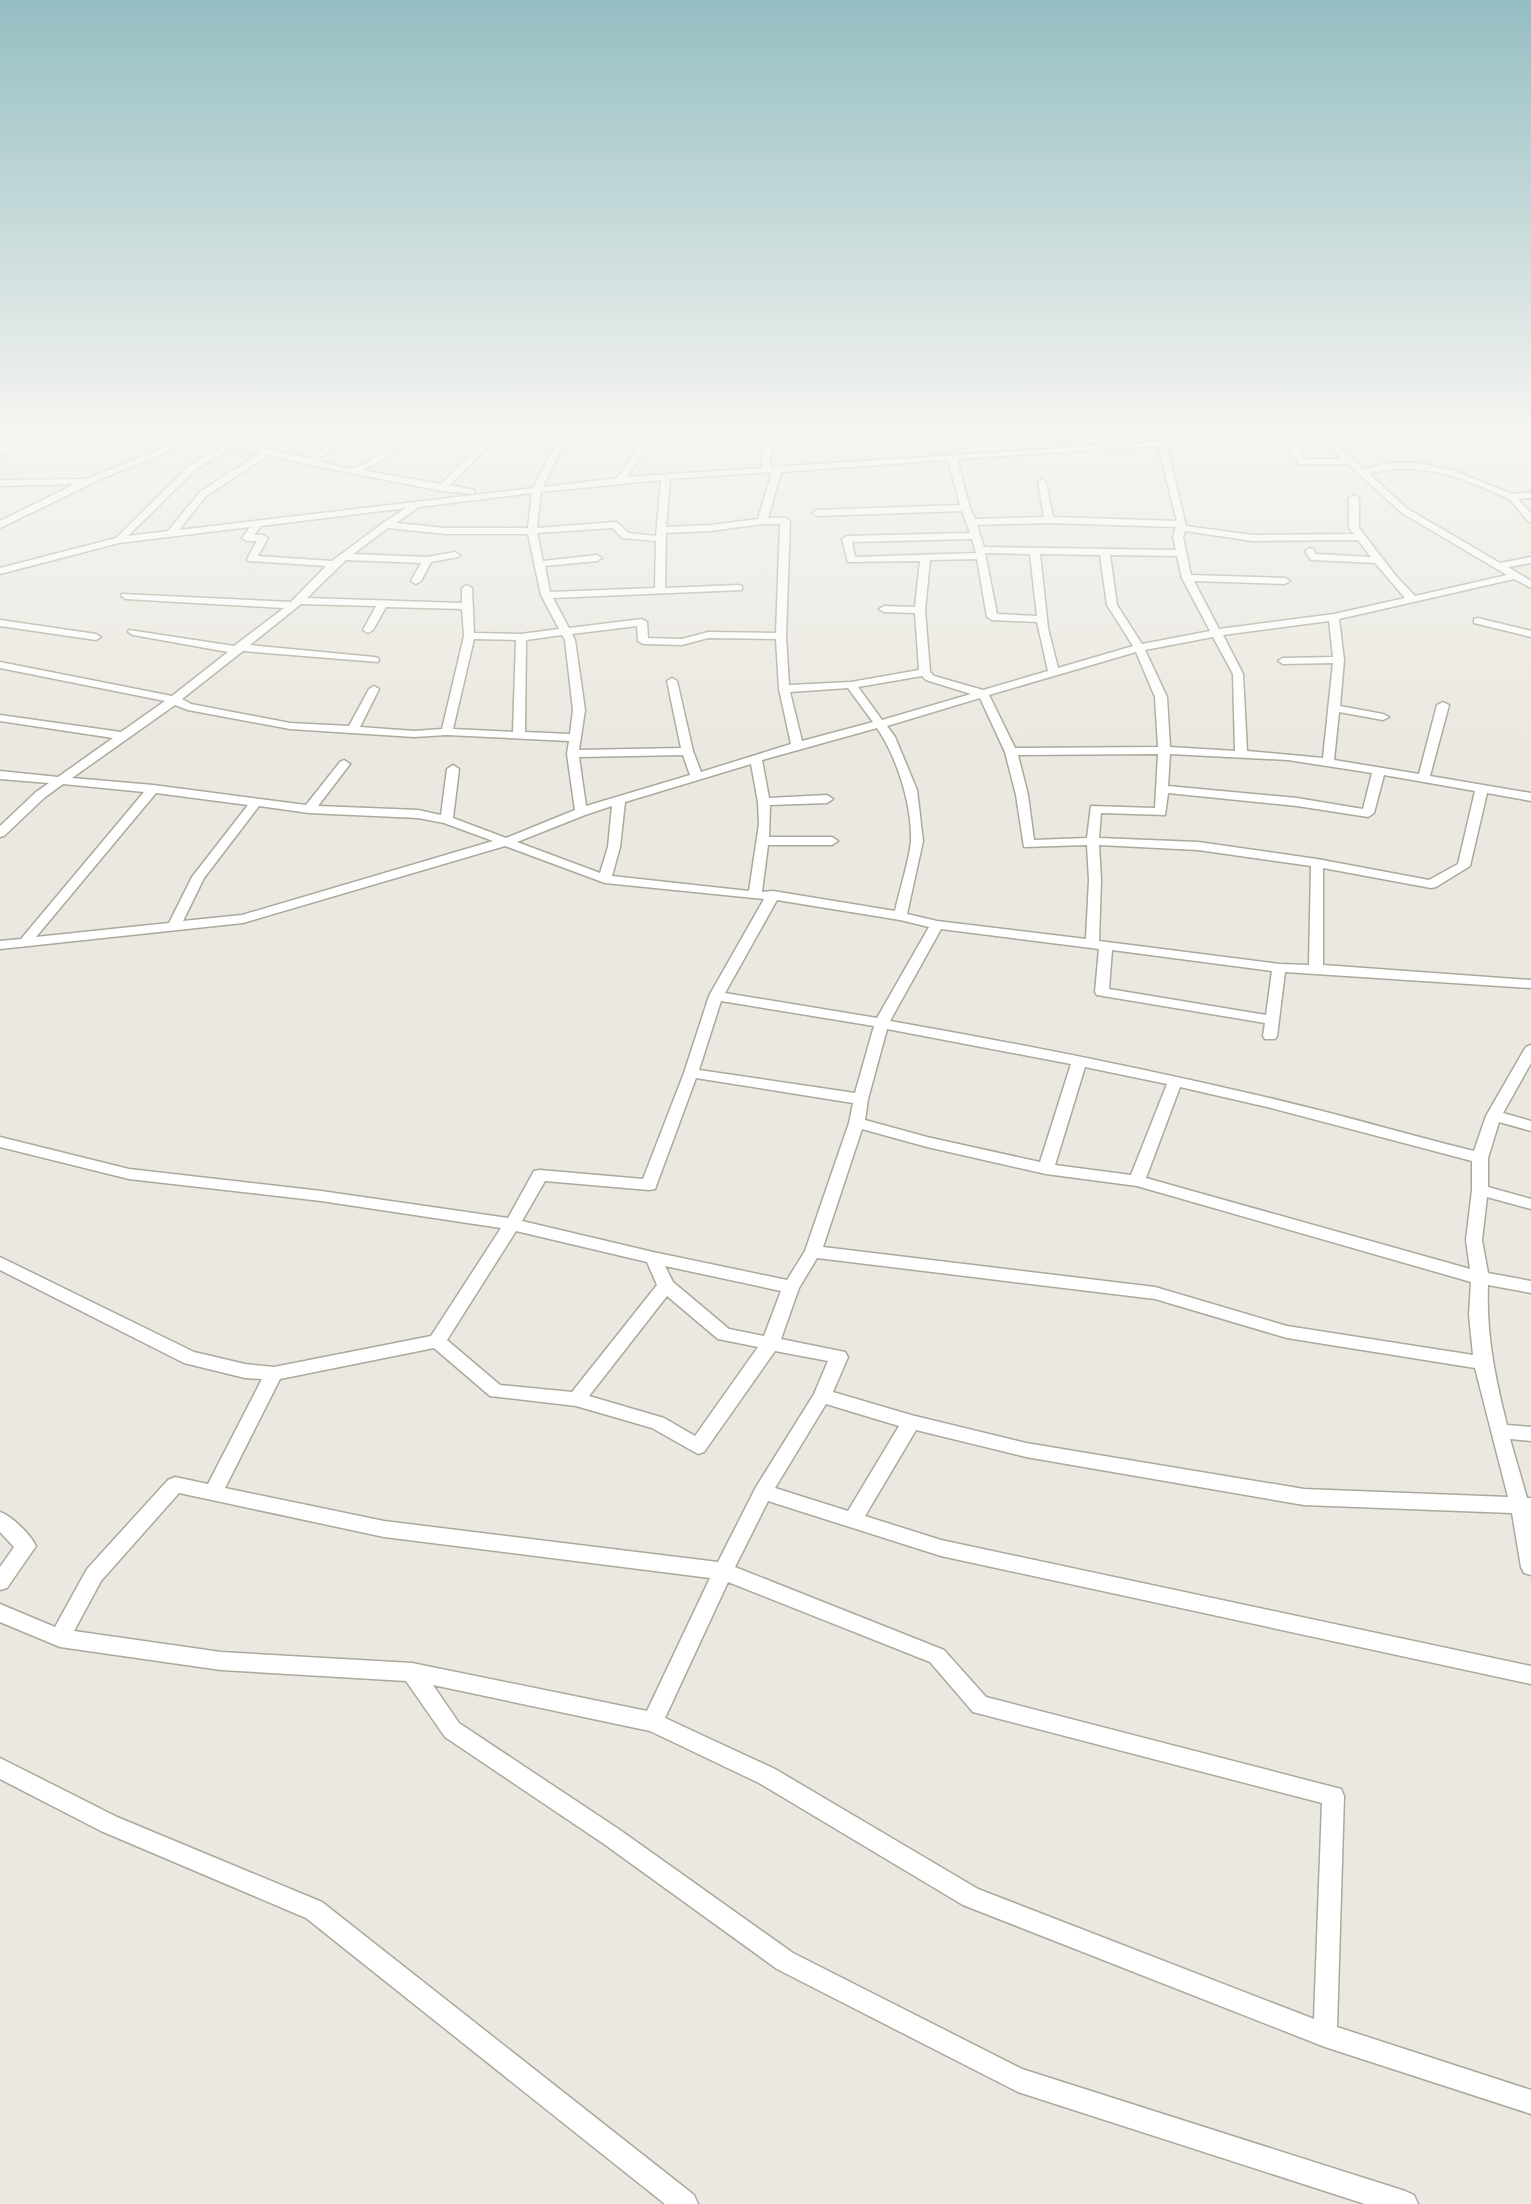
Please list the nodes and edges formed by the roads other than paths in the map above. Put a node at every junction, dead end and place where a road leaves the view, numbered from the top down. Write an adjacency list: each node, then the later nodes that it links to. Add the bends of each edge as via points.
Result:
1 (975, 536): 17 (street)
2 (122, 537): 14 (street)
3 (146, 537): 14 (street)
4 (248, 537): 27 (street, via 263,538 252,559)
5 (370, 537): 22 (street)
6 (533, 537): 28 (street)
7 (662, 537): 38 (street)
8 (785, 537): 57 (street)
9 (939, 537): 21 (street, via 847,539 851,560)
10 (1178, 537): 19 (street)
11 (1246, 537): 12 (street)
12 (1361, 537): 25 (street)
13 (1450, 537): 29 (street)
14 (119, 540): 30 (street)
15 (1035, 551): 17 (street); 18 (street); 48 (street)
16 (1310, 552): 25 (street, via 1313,557)
17 (980, 553): 21 (street); 48 (street, via 992,617)
18 (1105, 553): 19 (street); 61 (street, via 1112,604)
19 (1182, 553): 32 (street)
20 (455, 555): 24 (street)
21 (926, 556): 46 (street)
22 (344, 557): 24 (street); 27 (street)
23 (597, 558): 28 (street)
24 (427, 560): 33 (street)
25 (1378, 560): 41 (street)
26 (1531, 560): 29 (street)
27 (334, 564): 42 (street)
28 (538, 564): 39 (street)
29 (1499, 566): 31 (street)
30 (0, 571)
31 (1516, 576): 35 (street); 41 (street)
32 (1187, 578): 34 (street); 54 (street)
33 (416, 581)
34 (1285, 581)
35 (1531, 585)
36 (466, 588): 44 (street)
37 (738, 588): 38 (street)
38 (660, 590): 39 (street)
39 (546, 595): 52 (street)
40 (126, 596): 42 (street)
41 (1413, 600): 47 (street)
42 (295, 603): 43 (street); 60 (street)
43 (382, 605): 44 (street); 51 (street)
44 (467, 606): 56 (street)
45 (884, 609): 46 (street)
46 (920, 610): 67 (street)
47 (1334, 616): 54 (street); 63 (street)
48 (1042, 619): 68 (street)
49 (1478, 621): 55 (street)
50 (0, 623): 58 (street)
51 (368, 630)
52 (565, 631): 57 (street, via 642,622 643,641 682,642 708,635); 59 (street); 85 (street, via 570,640 579,710)
53 (133, 632): 60 (street)
54 (1215, 633): 61 (street); 91 (street, via 1238,674)
55 (1531, 634)
56 (469, 636): 59 (street); 82 (street)
57 (781, 636): 73 (street)
58 (96, 637)
59 (521, 637): 83 (street)
60 (238, 648): 62 (street); 75 (street)
61 (1139, 648): 68 (street); 87 (street, via 1161,697)
62 (374, 660)
63 (1338, 660): 64 (street); 77 (street)
64 (1282, 661)
65 (0, 665): 66 (street)
66 (14, 667): 69 (street); 75 (street)
67 (925, 672): 71 (street); 74 (street, via 930,678)
68 (1054, 673): 74 (street)
69 (0, 674)
70 (672, 681): 88 (street)
71 (851, 685): 73 (street); 80 (street)
72 (374, 689): 81 (street)
73 (784, 689): 86 (street)
74 (983, 694): 80 (street); 89 (street)
75 (174, 700): 81 (street, via 188,708 290,726); 84 (street)
76 (1443, 705): 98 (street)
77 (1334, 708): 78 (street); 93 (street)
78 (1383, 716)
79 (0, 718): 84 (street)
80 (880, 724): 86 (street); 121 (street, via 889,737 911,790 917,841)
81 (353, 730): 82 (street, via 414,734)
82 (447, 732): 83 (street)
83 (519, 734): 85 (street)
84 (123, 736): 100 (street)
85 (574, 738): 90 (street)
86 (797, 746): 92 (street)
87 (1164, 750): 89 (street); 91 (street); 103 (street)
88 (687, 751): 90 (street); 99 (street)
89 (1011, 752): 114 (street, via 1022,795 1028,844)
90 (573, 754): 110 (street)
91 (1240, 755): 93 (street)
92 (756, 759): 99 (street); 107 (street)
93 (1328, 762): 96 (street)
94 (344, 764): 109 (street)
95 (453, 769): 111 (street)
96 (1379, 770): 98 (street); 103 (street, via 1368,813 1297,802)
97 (0, 774): 100 (street)
98 (1424, 777): 101 (street)
99 (697, 778): 106 (street)
100 (60, 780): 102 (street); 112 (street)
101 (1482, 788): 104 (street); 117 (street, via 1464,866 1431,884)
102 (154, 789): 108 (street); 124 (street)
103 (1162, 789): 114 (street, via 1161,812 1095,809)
104 (1531, 797)
105 (827, 799): 107 (street)
106 (619, 801): 110 (street); 118 (street, via 614,847)
107 (764, 802): 116 (street)
108 (255, 804): 109 (street); 123 (street, via 198,877)
109 (309, 809): 111 (street, via 418,814)
110 (581, 812): 115 (street)
111 (447, 820): 115 (street)
112 (0, 833)
113 (832, 840): 116 (street)
114 (1093, 840): 117 (street, via 1198,846); 125 (street)
115 (508, 841): 118 (street); 123 (street, via 243,919)
116 (763, 841): 120 (street)
117 (1317, 864): 128 (street)
118 (605, 879): 120 (street)
119 (773, 895): 120 (street); 121 (street); 130 (street)
120 (755, 896)
121 (900, 916): 122 (street)
122 (937, 925): 125 (street); 132 (street)
123 (174, 928): 124 (street)
124 (25, 942): 126 (street)
125 (1099, 944): 127 (street); 131 (street, via 1102,992)
126 (0, 945)
127 (1279, 968): 128 (street); 131 (street)
128 (1316, 969): 129 (street)
129 (1531, 984)
130 (716, 996): 132 (street); 136 (street)
131 (1272, 1020): 133 (street)
132 (882, 1022): 135 (street); 138 (street)
133 (1270, 1036)
134 (1530, 1054): 139 (street)
135 (1079, 1061): 137 (street); 144 (street)
136 (691, 1073): 138 (street); 148 (street, via 649,1185 540,1175)
137 (1176, 1082): 143 (street); 145 (street)
138 (861, 1099): 140 (street)
139 (1494, 1116): 141 (street); 143 (street)
140 (856, 1123): 144 (street); 149 (street)
141 (1531, 1126)
142 (0, 1142): 148 (street, via 129,1174 321,1196)
143 (1480, 1158): 146 (street)
144 (1046, 1169): 145 (street)
145 (1137, 1181): 152 (street)
146 (1480, 1190): 147 (street); 152 (street, via 1474,1240)
147 (1531, 1204)
148 (512, 1224): 150 (street); 156 (street)
149 (814, 1252): 154 (street); 158 (street, via 1155,1293 1287,1332)
150 (653, 1258): 153 (street); 154 (street)
151 (0, 1263): 159 (street, via 190,1358)
152 (1480, 1278): 155 (street); 158 (street, via 1478,1315)
153 (666, 1286): 157 (street, via 724,1334); 161 (street)
154 (792, 1287): 157 (street)
155 (1531, 1288)
156 (437, 1341): 159 (street); 161 (street, via 496,1391)
157 (770, 1344): 160 (street, via 839,1357); 161 (street, via 698,1447 658,1423)
158 (1483, 1363): 163 (street)
159 (274, 1374): 166 (street)
160 (822, 1396): 162 (street); 165 (street)
161 (576, 1399)
162 (911, 1422): 167 (street, via 1026,1450 1304,1497); 169 (street)
163 (1499, 1431): 164 (street); 167 (street)
164 (1531, 1434)
165 (763, 1492): 169 (street); 171 (street)
166 (213, 1493): 171 (street, via 384,1529); 174 (street, via 175,1485 94,1575)
167 (1525, 1506): 170 (street)
168 (0, 1520): 172 (street, via 26,1546)
169 (853, 1520): 176 (street, via 941,1548)
170 (1531, 1567)
171 (722, 1571): 177 (street); 179 (street, via 937,1656 980,1705 1333,1796)
172 (0, 1582)
173 (0, 1613): 174 (street)
174 (60, 1638): 175 (street, via 221,1661)
175 (412, 1672): 177 (street); 182 (street, via 452,1730 612,1837 784,1961 1018,2080)
176 (1531, 1675)
177 (653, 1722): 179 (street, via 767,1776 971,1897)
178 (3, 1772): 181 (street, via 108,1824 314,1910)
179 (1325, 2035): 180 (street)
180 (1531, 2102)
181 (685, 2204)
182 (1405, 2204)

